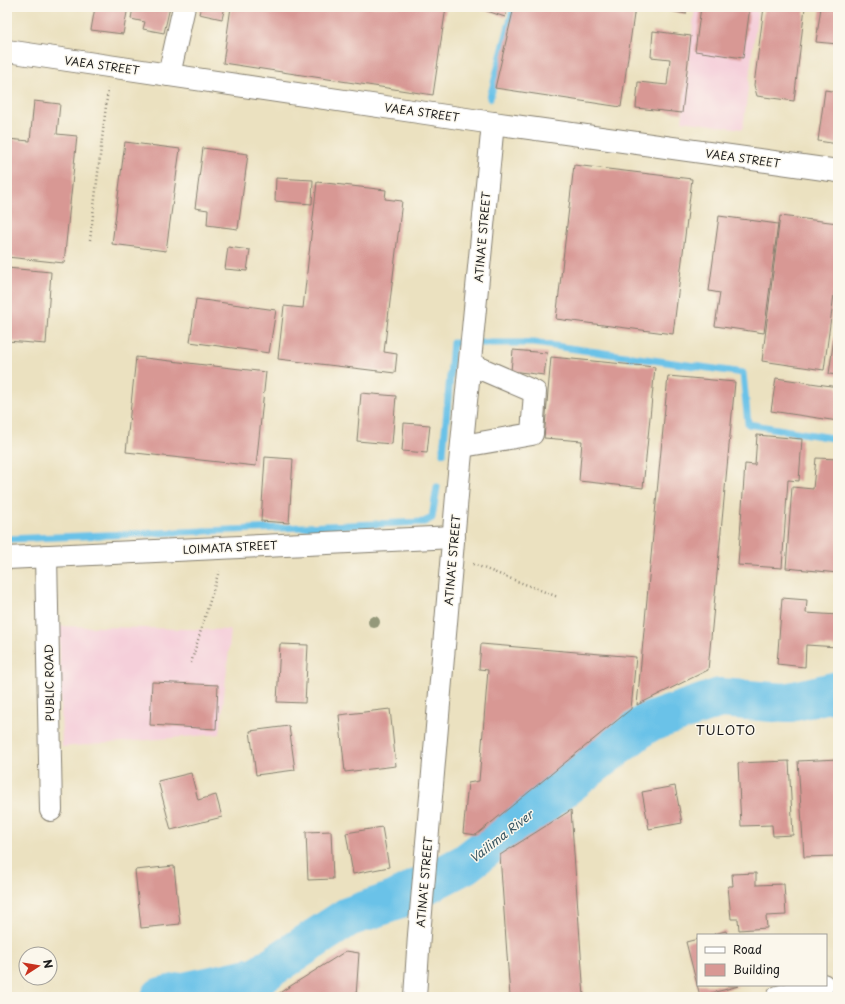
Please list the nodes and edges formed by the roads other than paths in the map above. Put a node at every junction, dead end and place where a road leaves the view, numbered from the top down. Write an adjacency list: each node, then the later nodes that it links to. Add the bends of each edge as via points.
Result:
1 (184, 7): 3 (main road)
2 (7, 52): 3 (main road, VAEA STREET)
3 (169, 75): 4 (main road, VAEA STREET)
4 (493, 123): 5 (main road, VAEA STREET); 6 (main road, ATINA'E STREET)
5 (838, 171)
6 (472, 351): 7 (main road, ATINA'E STREET); 7 (main road, via 535,392 532,434)
7 (463, 446): 8 (main road, ATINA'E STREET)
8 (453, 547): 9 (main road, LOIMATA STREET, via 227,547); 15 (main road, ATINA'E STREET)
9 (46, 556): 10 (main road, LOIMATA STREET); 11 (main road, PUBLIC ROAD)
10 (7, 558)
11 (51, 810)
12 (838, 981): 13 (main road)
13 (827, 984)
14 (821, 986): 16 (main road)
15 (415, 997)
16 (778, 997)

